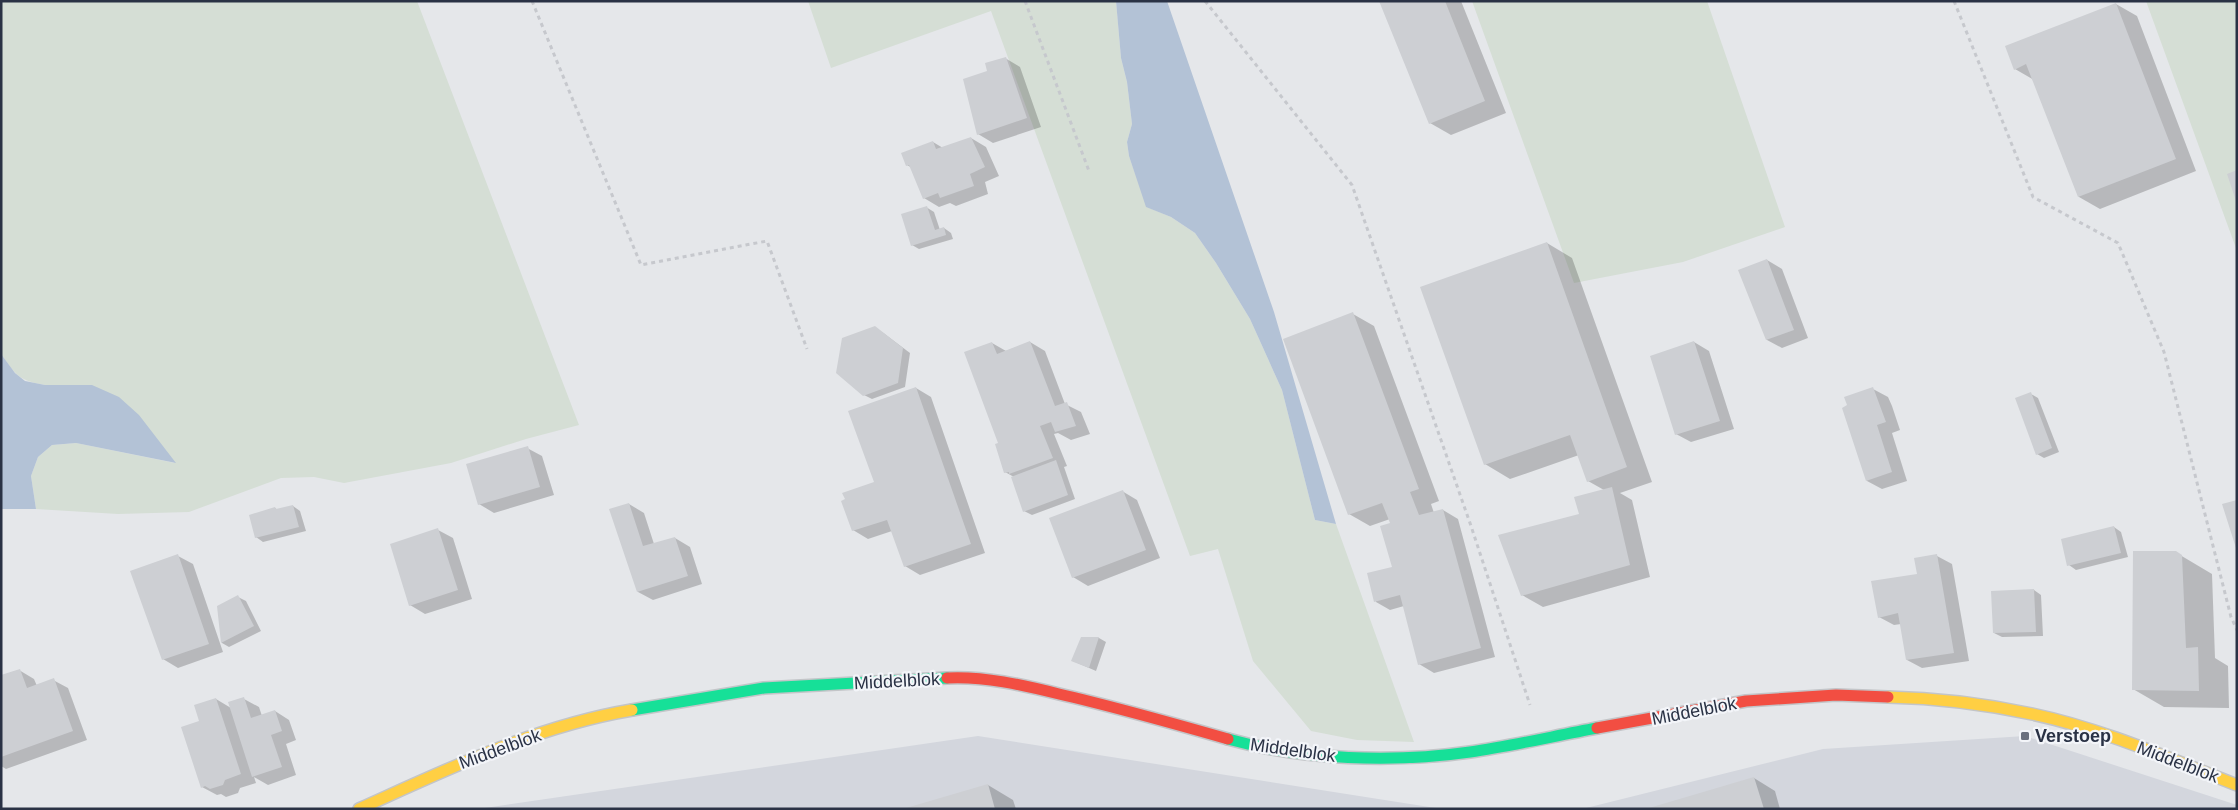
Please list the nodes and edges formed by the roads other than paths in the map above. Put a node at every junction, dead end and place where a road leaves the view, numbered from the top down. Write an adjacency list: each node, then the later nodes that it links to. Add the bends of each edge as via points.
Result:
1 (2237, 785): 2 (street, Middelblok, via 2081,727 2032,714 1926,698 1836,695 1746,701 1469,752 1360,758 1303,754 1245,744 1116,707 1013,683 959,678 764,688 621,712 523,738)
2 (359, 809)

